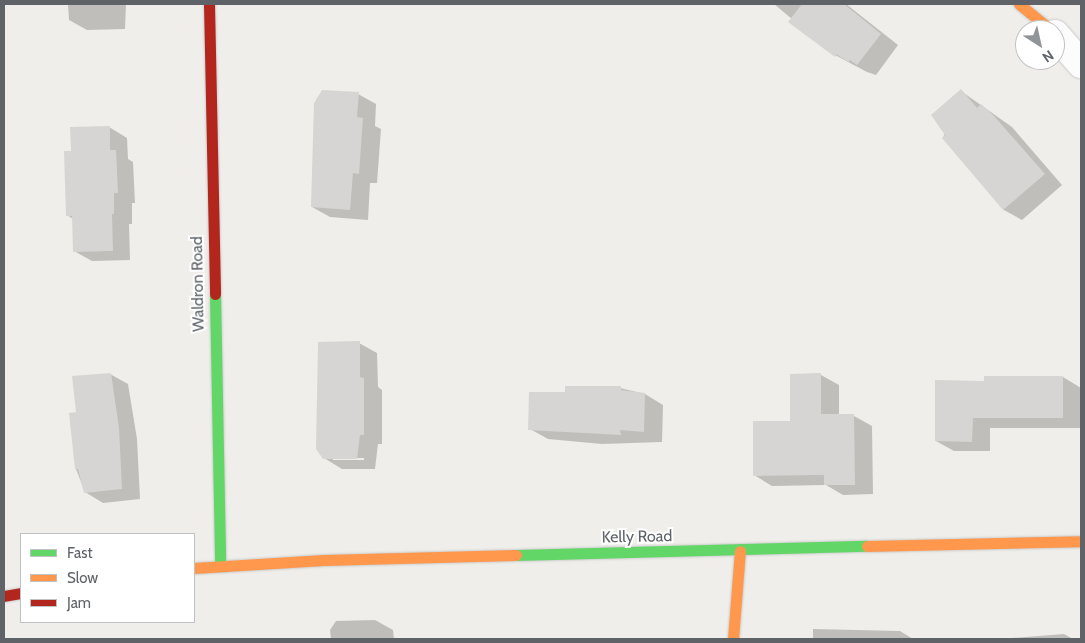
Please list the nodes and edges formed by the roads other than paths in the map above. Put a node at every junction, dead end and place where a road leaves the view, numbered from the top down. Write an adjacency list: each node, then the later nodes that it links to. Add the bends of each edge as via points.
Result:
1 (208, 4): 8 (street, Waldron Road)
2 (1019, 4): 3 (street)
3 (1039, 20)
4 (1065, 42): 5 (street)
5 (1081, 64)
6 (1081, 541): 7 (street, Kelly Road)
7 (740, 551): 8 (street, Kelly Road); 12 (street)
8 (220, 564): 9 (street, Kelly Road)
9 (195, 568)
10 (20, 593): 11 (street)
11 (4, 596)
12 (733, 639)

